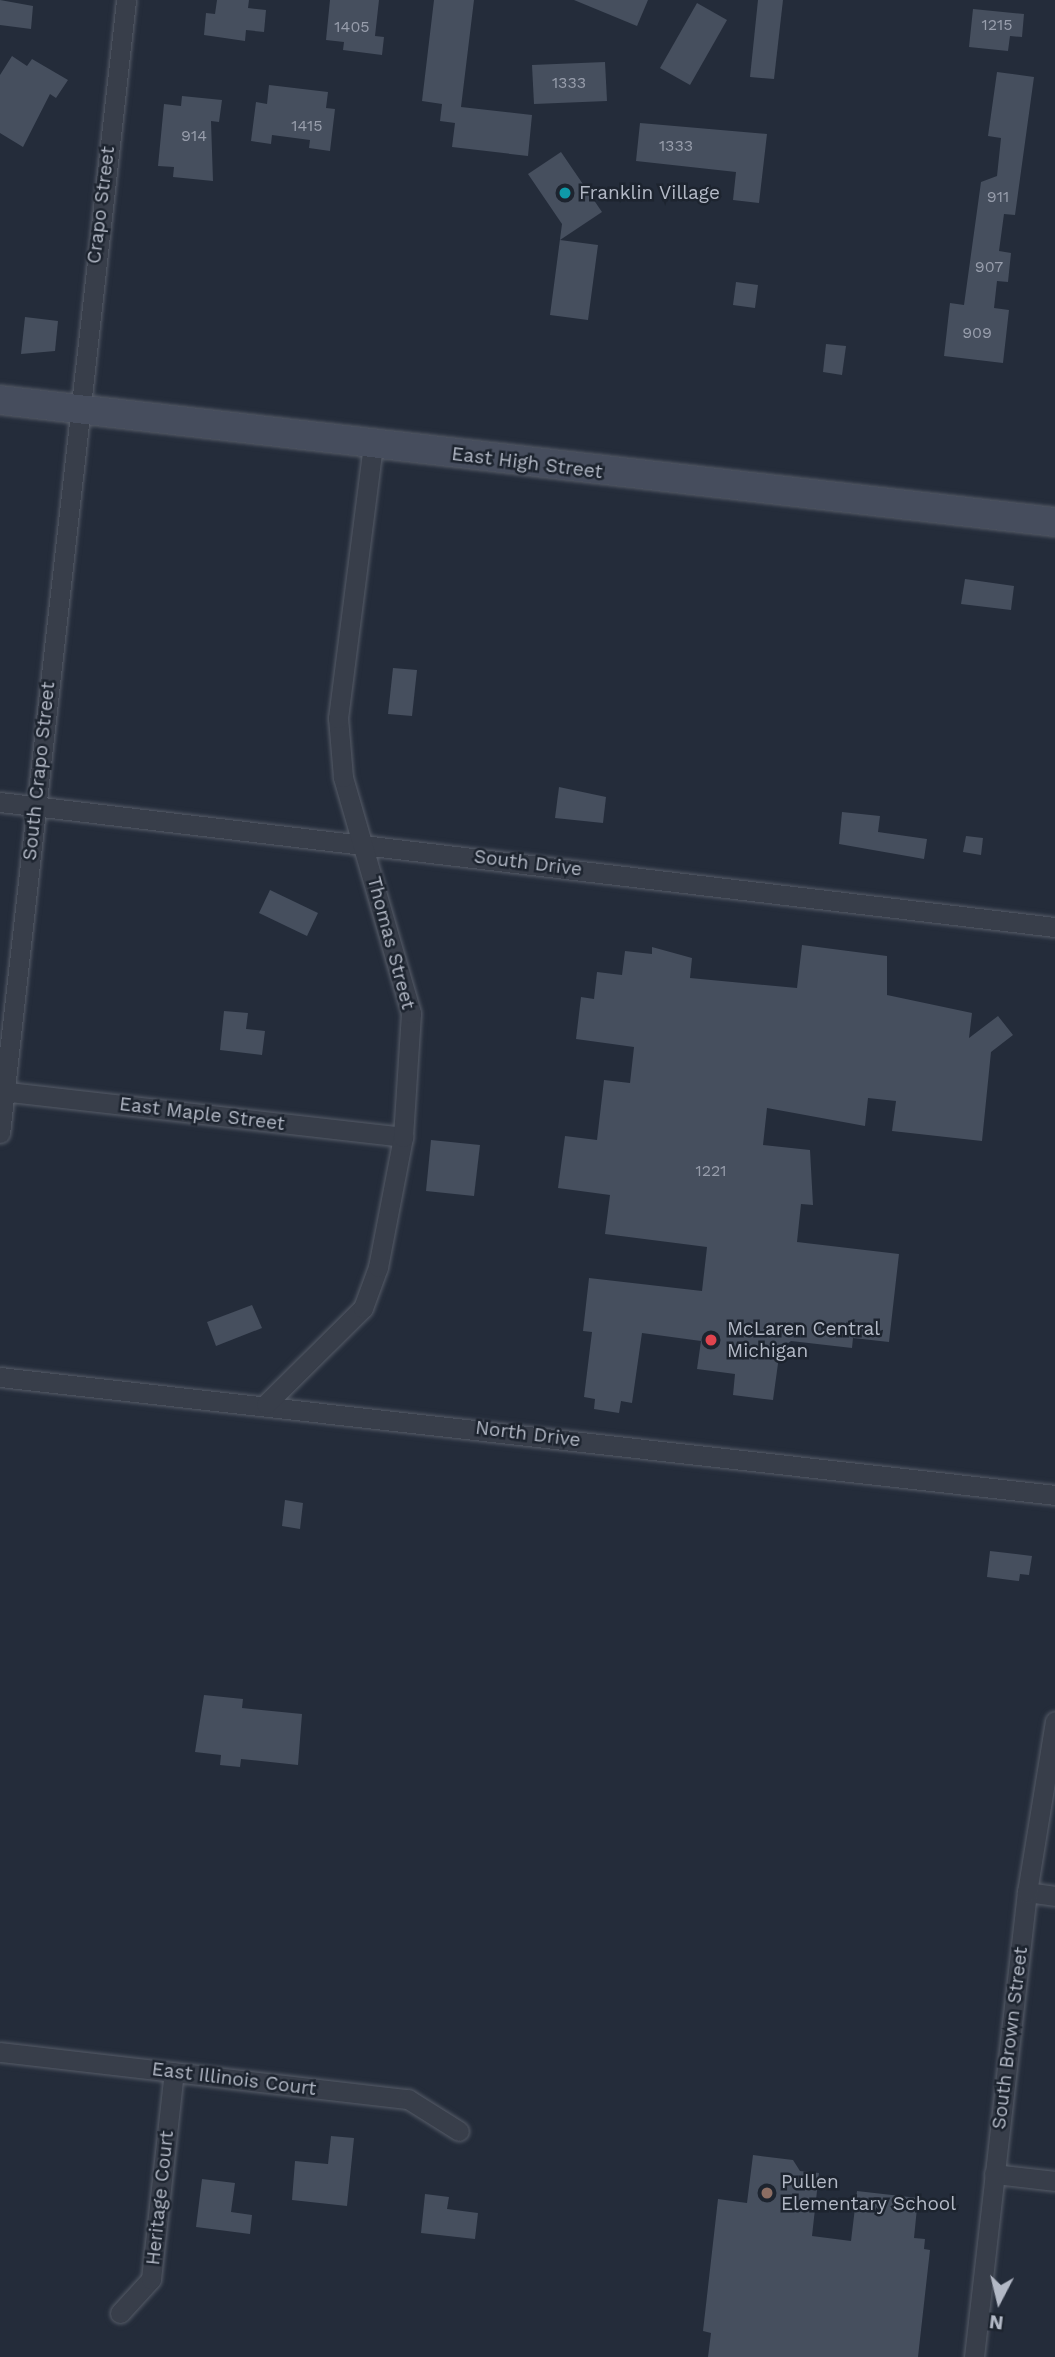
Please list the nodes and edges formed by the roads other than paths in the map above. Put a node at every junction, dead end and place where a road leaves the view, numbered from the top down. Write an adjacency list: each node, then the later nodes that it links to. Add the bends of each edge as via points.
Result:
1 (126, 0): 3 (street, Crapo Street)
2 (0, 400): 3 (street, East High Street)
3 (77, 410): 4 (street, East High Street); 7 (street, South Crapo Street)
4 (373, 443): 5 (street, East High Street); 8 (street, Thomas Street, via 338,718 343,778)
5 (1055, 522)
6 (0, 802): 7 (street, South Drive)
7 (36, 807): 8 (street, South Drive); 10 (street, South Crapo Street)
8 (364, 843): 9 (street, South Drive); 12 (street, Thomas Street, via 411,1013)
9 (1055, 927)
10 (3, 1091): 11 (street, South Crapo Street); 12 (street, East Maple Street)
11 (0, 1133)
12 (403, 1137): 14 (street, Thomas Street, via 378,1267 363,1308)
13 (0, 1377): 14 (street, North Drive)
14 (266, 1404): 15 (street, North Drive)
15 (1055, 1494)
16 (1055, 1721): 17 (street, South Brown Street)
17 (1052, 1746): 18 (street, South Brown Street)
18 (1027, 1892): 19 (street); 23 (street, South Brown Street)
19 (1055, 1896)
20 (0, 2052): 21 (street, East Illinois Court)
21 (174, 2072): 22 (street, East Illinois Court, via 408,2099); 25 (street, Heritage Court, via 151,2278)
22 (459, 2130)
23 (994, 2174): 24 (street); 26 (street, South Brown Street)
24 (1055, 2181)
25 (120, 2313)
26 (974, 2357)

